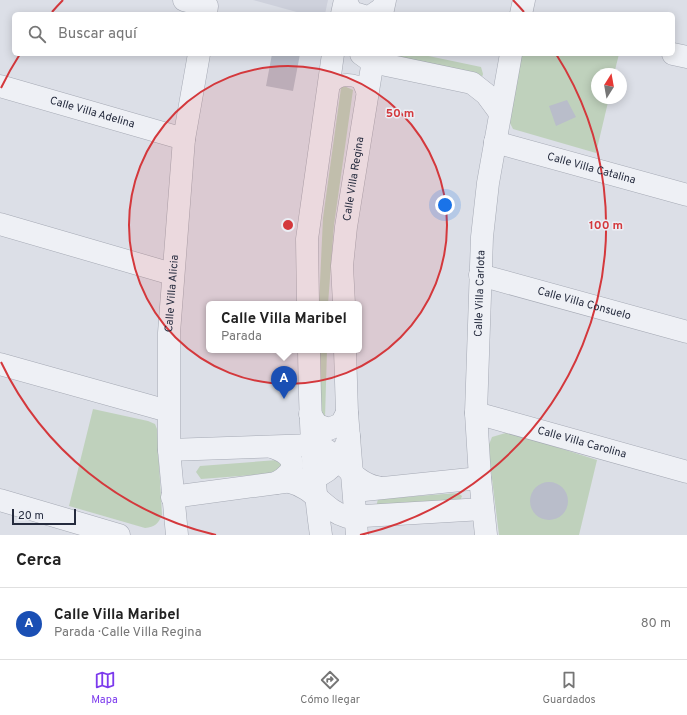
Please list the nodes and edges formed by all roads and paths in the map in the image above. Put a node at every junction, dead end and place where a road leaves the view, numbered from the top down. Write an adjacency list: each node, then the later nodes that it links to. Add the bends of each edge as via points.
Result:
1 (184, 0): 6 (street)
2 (345, 0): 7 (street); 8 (street)
3 (351, 0): 5 (lane, via 355,8 368,12)
4 (524, 0): 9 (street)
5 (384, 7)
6 (207, 10)
7 (342, 12)
8 (346, 12)
9 (521, 12)
10 (675, 55): 13 (street)
11 (199, 56): 21 (street, Calle Villa Alicia)
12 (334, 58): 18 (street)
13 (687, 58)
14 (382, 60): 16 (street); 19 (street, Calle Villa Regina)
15 (505, 63): 16 (street, via 493,84); 20 (street, Calle Villa Carlota)
16 (472, 83): 20 (street, via 486,94)
17 (0, 86): 21 (street, Calle Villa Adelina)
18 (328, 91): 19 (lane, via 344,78 358,82); 27 (street, via 307,239)
19 (367, 96): 28 (street, Calle Villa Regina, via 346,227 342,266)
20 (500, 113): 22 (street, Calle Villa Carlota)
21 (184, 139): 25 (street, Calle Villa Alicia)
22 (495, 142): 23 (street, Calle Villa Catalina); 26 (street, Calle Villa Carlota, via 487,190)
23 (687, 195)
24 (0, 224): 25 (street)
25 (172, 274): 33 (street, Calle Villa Alicia)
26 (480, 275): 29 (street, Calle Villa Consuelo); 35 (street, Calle Villa Carlota)
27 (308, 301)
28 (344, 301)
29 (687, 332)
30 (309, 353): 36 (street)
31 (345, 353): 34 (street)
32 (0, 364): 33 (street)
33 (168, 411): 38 (street, Calle Villa Alicia)
34 (347, 413): 36 (street, via 341,424 329,429 317,425); 39 (street, via 349,436)
35 (476, 413): 40 (street, Calle Villa Carolina); 41 (street, Calle Villa Carlota)
36 (310, 417): 37 (street)
37 (292, 446): 38 (street); 39 (street, via 325,447); 43 (street, via 284,451 289,455 292,464 291,473); 44 (street)
38 (169, 450): 47 (street, Calle Villa Alicia)
39 (346, 466): 44 (street, via 332,468); 45 (street, via 363,482); 46 (street)
40 (687, 472)
41 (480, 478): 42 (street); 49 (street, Calle Villa Carlota)
42 (457, 480): 45 (street); 50 (street, via 467,484 472,494 469,505)
43 (283, 482): 44 (street); 47 (street)
44 (314, 486): 51 (street); 54 (street)
45 (377, 487): 46 (street); 51 (street, via 370,496 373,512)
46 (354, 494): 51 (street)
47 (172, 497): 53 (street, Calle Villa Alicia)
48 (0, 500): 52 (street)
49 (483, 509): 50 (street); 56 (street, Calle Villa Carlota)
50 (459, 511): 51 (street)
51 (360, 522): 55 (street)
52 (119, 535)
53 (177, 535)
54 (321, 535)
55 (326, 535)
56 (486, 535)

